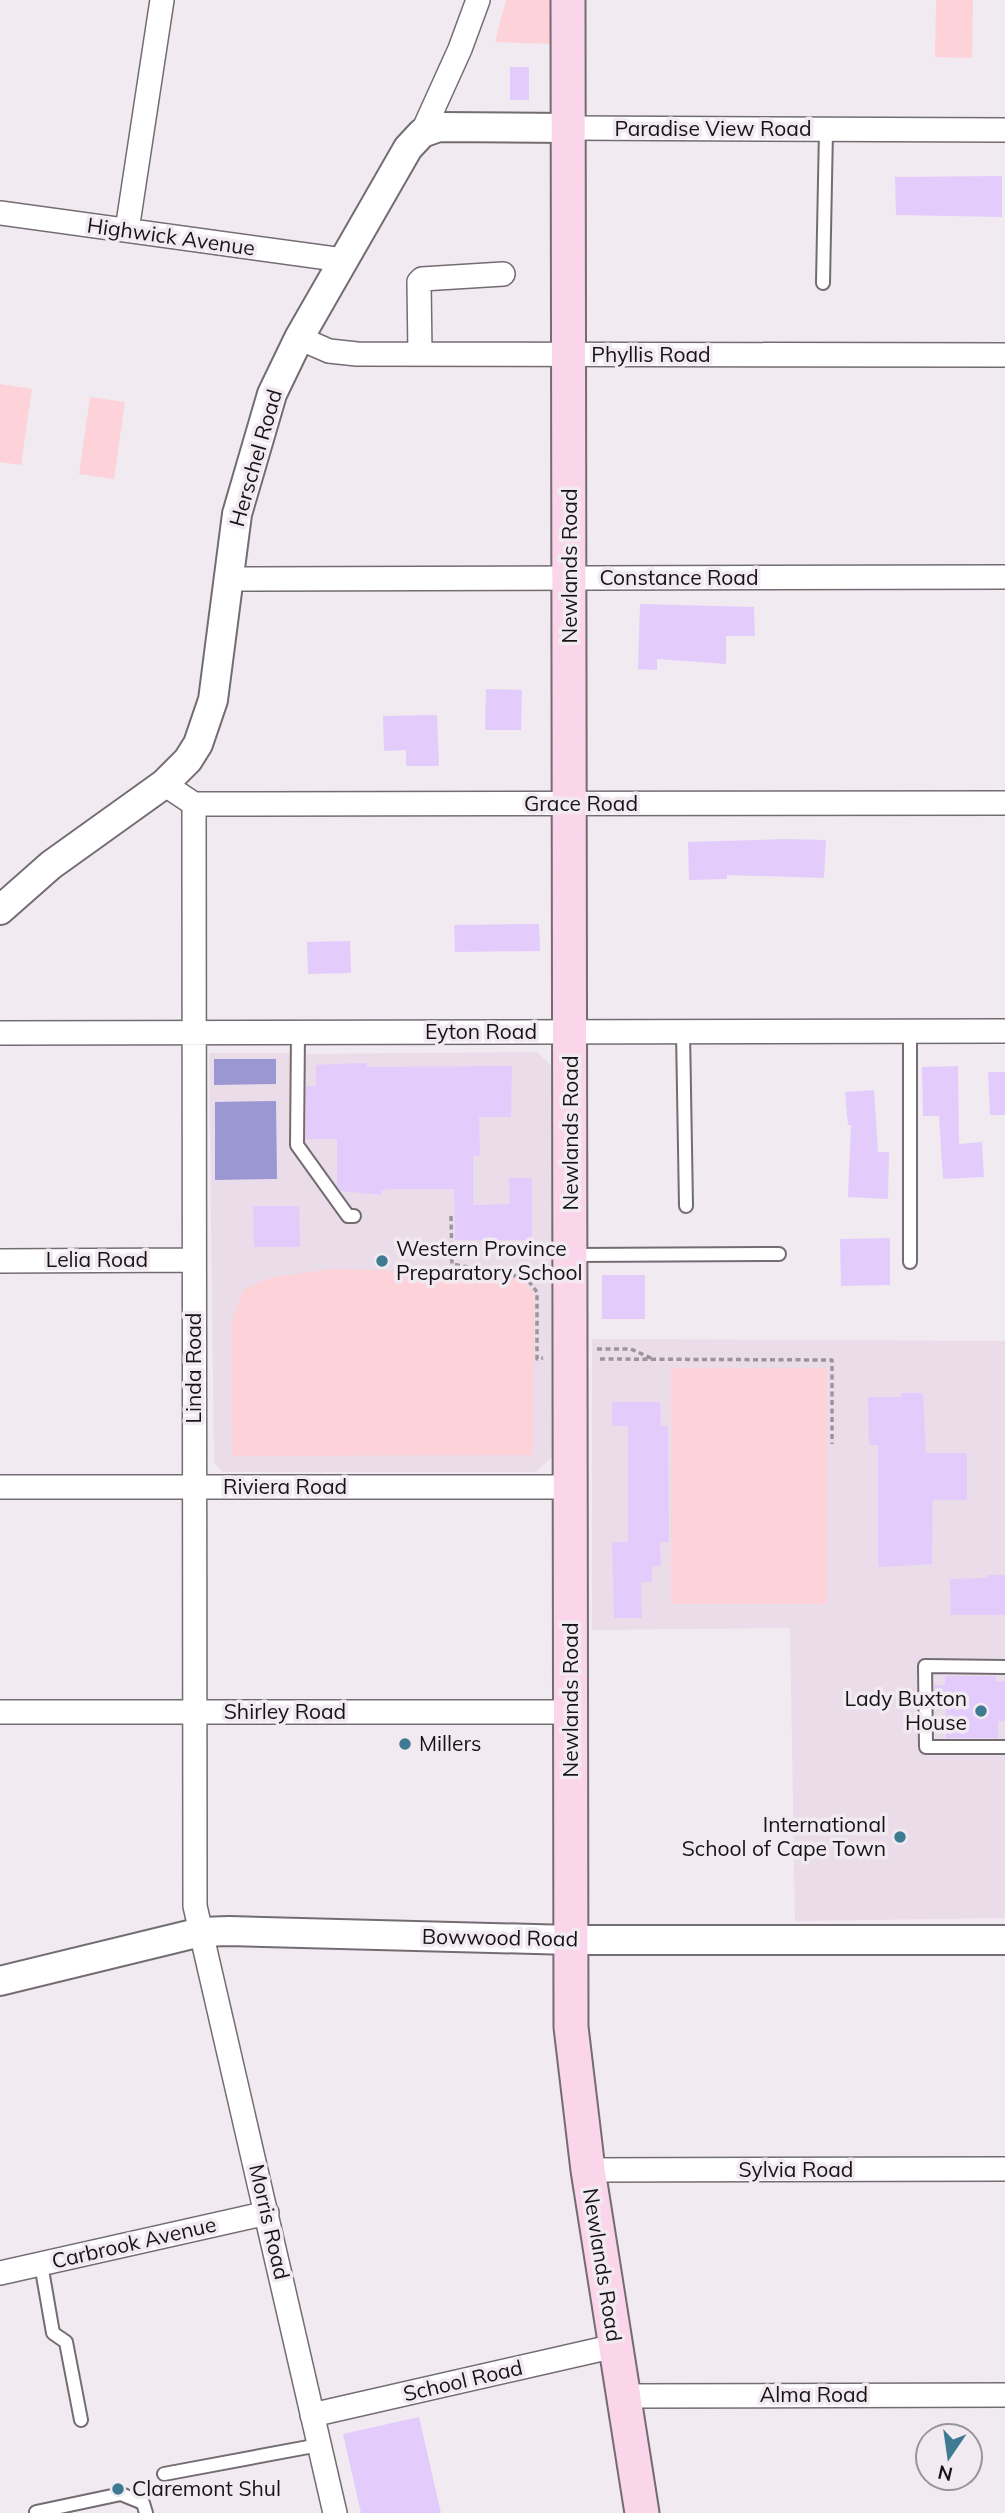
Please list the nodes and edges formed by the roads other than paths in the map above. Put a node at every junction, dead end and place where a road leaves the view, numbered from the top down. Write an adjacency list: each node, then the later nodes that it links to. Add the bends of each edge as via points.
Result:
1 (162, 0): 9 (street)
2 (478, 0): 7 (street, Herschel Road)
3 (568, 0): 4 (main road, Newlands Road)
4 (569, 128): 5 (street, Paradise View Road); 7 (street, Paradise View Road, via 439,127); 15 (main road, Newlands Road)
5 (826, 130): 6 (street, Paradise View Road); 12 (lane)
6 (1005, 130)
7 (422, 132): 10 (street, Herschel Road, via 408,148)
8 (0, 213): 9 (street, Highwick Avenue)
9 (127, 230): 10 (street, Highwick Avenue)
10 (343, 260): 13 (street, Herschel Road)
11 (503, 274): 14 (street, via 422,279)
12 (823, 283)
13 (299, 338): 14 (street, Phyllis Road, via 329,351); 19 (street, Herschel Road, via 272,394 247,470)
14 (420, 354): 15 (street, Phyllis Road)
15 (569, 355): 16 (street, Phyllis Road); 18 (main road, Newlands Road)
16 (1005, 355)
17 (1005, 577): 18 (street, Constance Road)
18 (570, 578): 19 (street, Constance Road); 23 (main road, Newlands Road)
19 (228, 579): 20 (street, Herschel Road, via 211,713 194,752)
20 (164, 784): 22 (street); 24 (street, Herschel Road, via 51,865)
21 (1005, 803): 23 (street, Grace Road)
22 (194, 804): 23 (street, Grace Road); 31 (street, Linda Road)
23 (572, 804): 27 (main road, Newlands Road)
24 (0, 910)
25 (1005, 1031): 29 (street, Eyton Road)
26 (298, 1032): 27 (street, Eyton Road); 31 (street, Eyton Road); 33 (lane, via 297,1145 348,1216)
27 (571, 1032): 28 (street, Eyton Road); 35 (main road, Newlands Road)
28 (683, 1032): 29 (street, Eyton Road); 32 (lane)
29 (911, 1032): 38 (lane)
30 (0, 1033): 31 (street, Eyton Road)
31 (193, 1033): 36 (street, Linda Road)
32 (686, 1206)
33 (354, 1216)
34 (779, 1254): 35 (lane)
35 (570, 1255): 41 (main road, Newlands Road)
36 (194, 1260): 37 (street, Lelia Road); 39 (street, Linda Road)
37 (0, 1261)
38 (910, 1262)
39 (194, 1486): 40 (street, Riviera Road); 41 (street, Riviera Road); 44 (street, Linda Road)
40 (0, 1487)
41 (570, 1487): 45 (main road, Newlands Road)
42 (1005, 1667): 46 (lane, via 925,1666 926,1746)
43 (0, 1712): 44 (street, Shirley Road)
44 (195, 1712): 45 (street, Shirley Road); 47 (street, Linda Road, via 195,1906)
45 (571, 1712): 48 (main road, Newlands Road)
46 (1005, 1747)
47 (201, 1932): 48 (street, Bowwood Road); 50 (street, Bowwood Road); 53 (street, Morris Road)
48 (571, 1940): 49 (street, Bowwood Road); 52 (main road, Newlands Road, via 574,2073)
49 (1005, 1940)
50 (0, 1981)
51 (1005, 2169): 52 (street, Sylvia Road)
52 (588, 2170): 56 (main road, Newlands Road)
53 (267, 2213): 54 (street, Carbrook Avenue); 59 (street, Morris Road)
54 (41, 2264): 55 (street, Carbrook Avenue); 60 (lane, via 53,2333 66,2342)
55 (0, 2273)
56 (615, 2347): 58 (main road, Newlands Road); 59 (street, School Road)
57 (1005, 2395): 58 (street, Alma Road)
58 (622, 2396): 66 (main road, Newlands Road)
59 (312, 2415): 61 (street, Morris Road)
60 (81, 2420)
61 (319, 2445): 62 (lane); 65 (street, Morris Road)
62 (164, 2474)
63 (36, 2512): 64 (lane, via 121,2494 143,2503)
64 (146, 2513)
65 (335, 2513)
66 (642, 2513)

